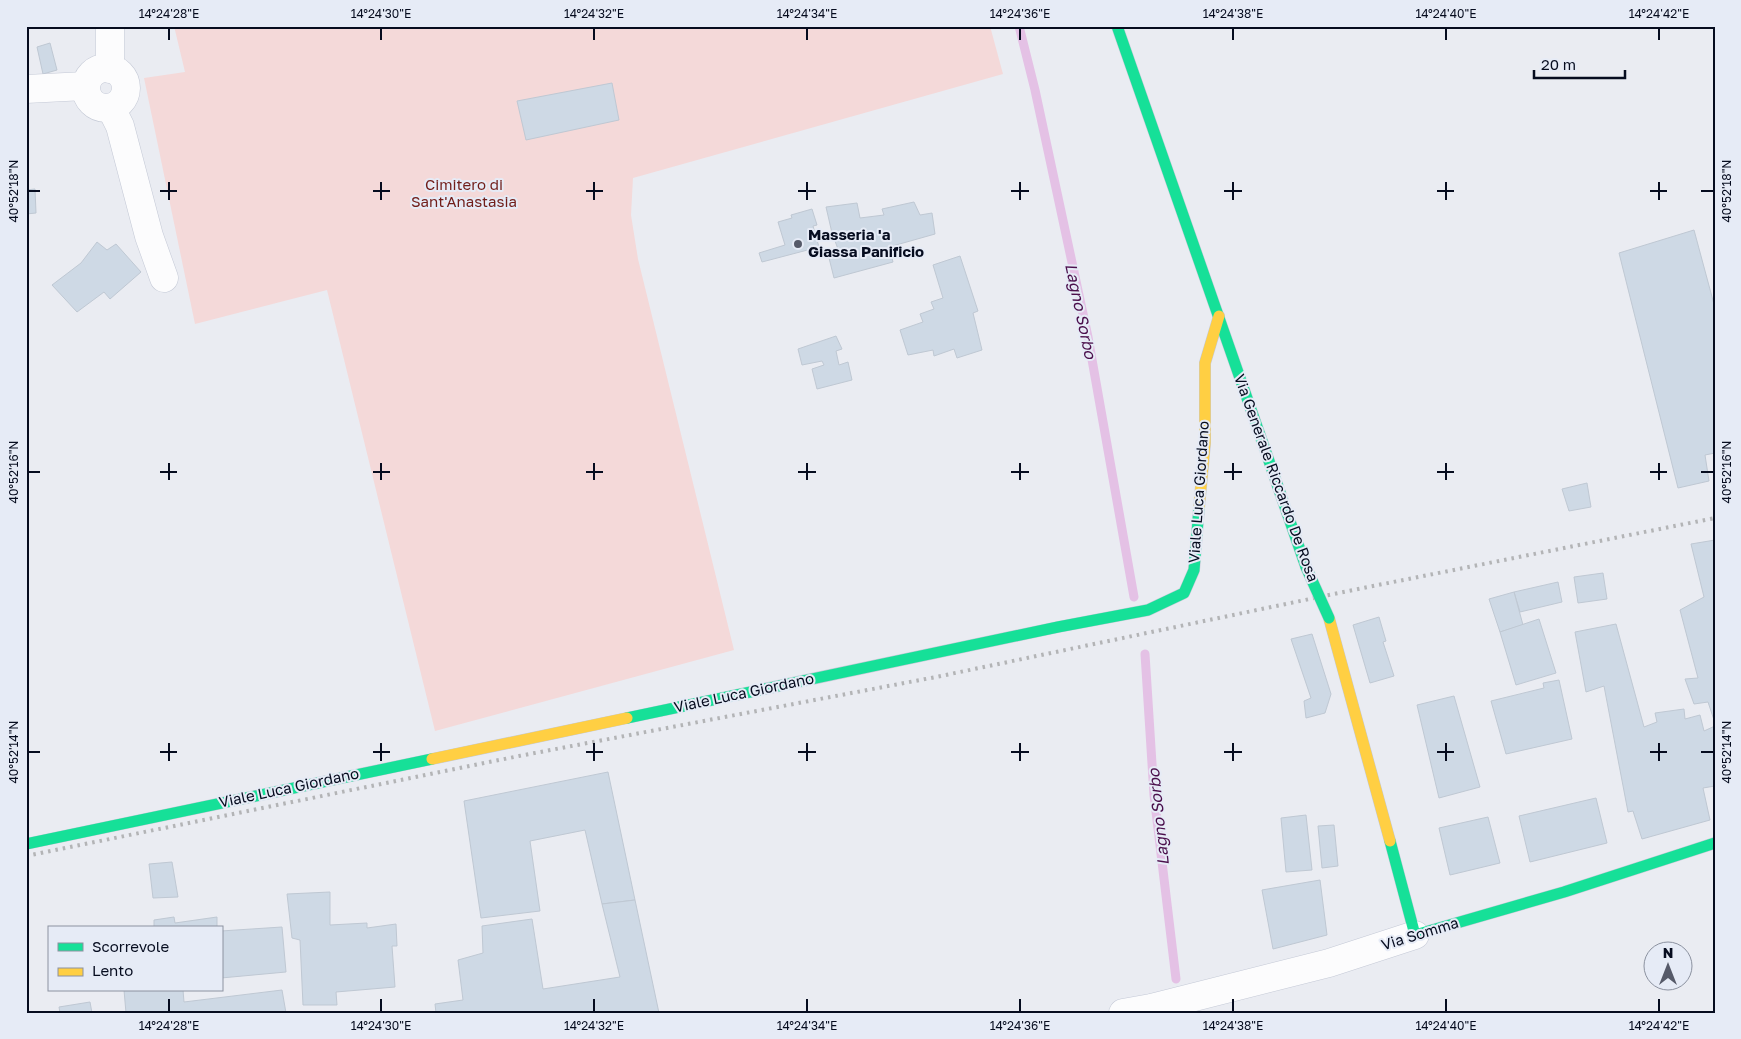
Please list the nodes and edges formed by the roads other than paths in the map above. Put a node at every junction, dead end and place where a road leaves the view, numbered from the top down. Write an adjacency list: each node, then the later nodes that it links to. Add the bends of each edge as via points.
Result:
1 (110, 26): 3 (street)
2 (1116, 26): 8 (street, Via Generale Riccardo De Rosa)
3 (110, 69): 4 (street, via 103,68 91,74); 6 (street, via 121,75 126,88 122,100)
4 (86, 86): 5 (street); 6 (street, via 92,104)
5 (26, 89)
6 (111, 108): 7 (street, via 120,126)
7 (164, 278)
8 (1219, 316): 10 (street, Viale Luca Giordano, via 1206,363 1206,443 1194,570 1184,593 1148,610 1058,626); 11 (street, Via Generale Riccardo De Rosa, bridge, via 1306,567 1329,618)
9 (1715, 843): 11 (street, Via Somma, via 1564,892)
10 (26, 844)
11 (1415, 935): 12 (street, Via Somma, via 1329,963)
12 (1152, 1010): 13 (street, Via Somma)
13 (1123, 1013)

